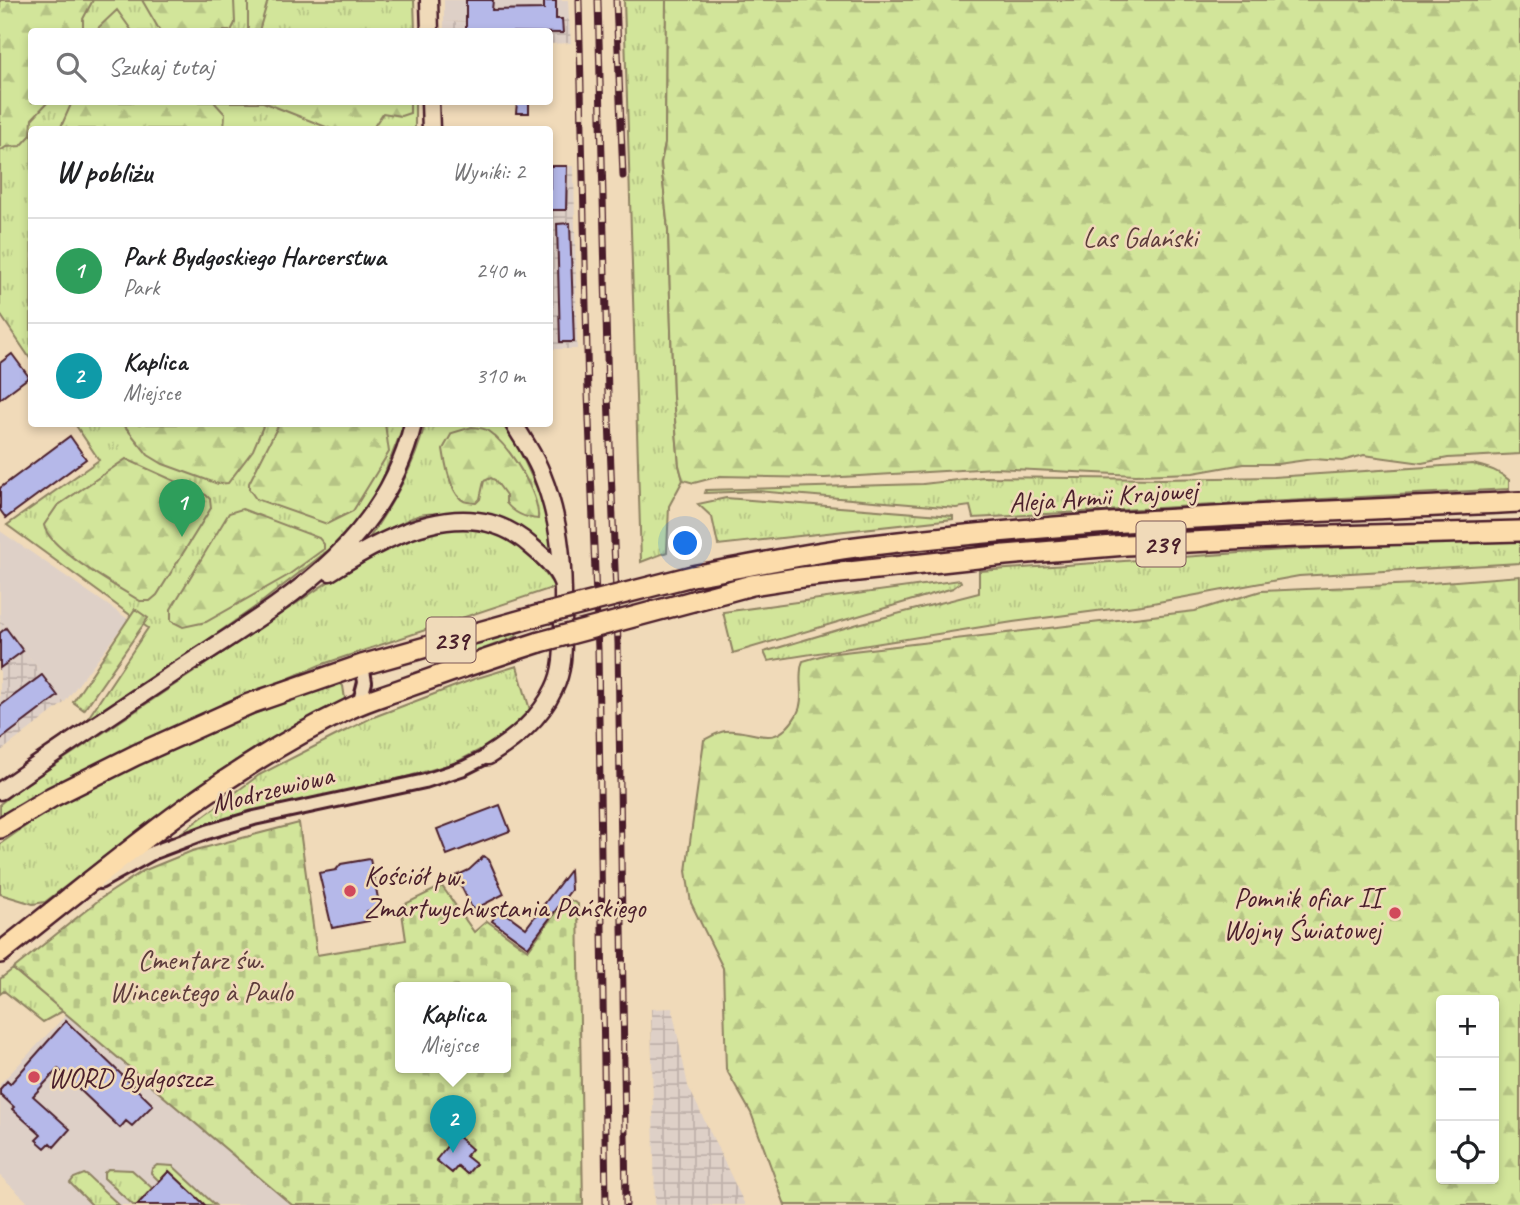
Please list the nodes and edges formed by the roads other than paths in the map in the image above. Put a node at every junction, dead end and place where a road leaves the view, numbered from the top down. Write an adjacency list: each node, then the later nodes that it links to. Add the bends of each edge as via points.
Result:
1 (429, 0): 2 (street)
2 (430, 28)
3 (430, 105): 4 (street)
4 (430, 126)
5 (412, 427): 10 (street, via 395,476 369,520)
6 (516, 427): 9 (street, via 542,474 559,531)
7 (1520, 502): 11 (main road, Aleja Armii Krajowej / 239, bridge, via 1120,522 861,546 692,576)
8 (1520, 531): 12 (main road, Aleja Armii Krajowej / 239, bridge, via 1126,545 803,577 752,585 540,642)
9 (564, 584): 10 (street, via 526,542 497,526 462,520 421,526 378,542); 13 (street, via 563,658 556,686 542,710 510,742)
10 (295, 594): 14 (street)
11 (362, 665): 12 (street, via 365,682); 15 (main road, 239, via 249,704 136,755)
12 (359, 705): 16 (main road, 239, via 243,767 146,836)
13 (488, 756): 16 (street, Modrzewiowa, via 425,782 264,815 207,832 154,852)
14 (0, 791)
15 (0, 828)
16 (77, 893): 17 (main road, 239)
17 (0, 953)

